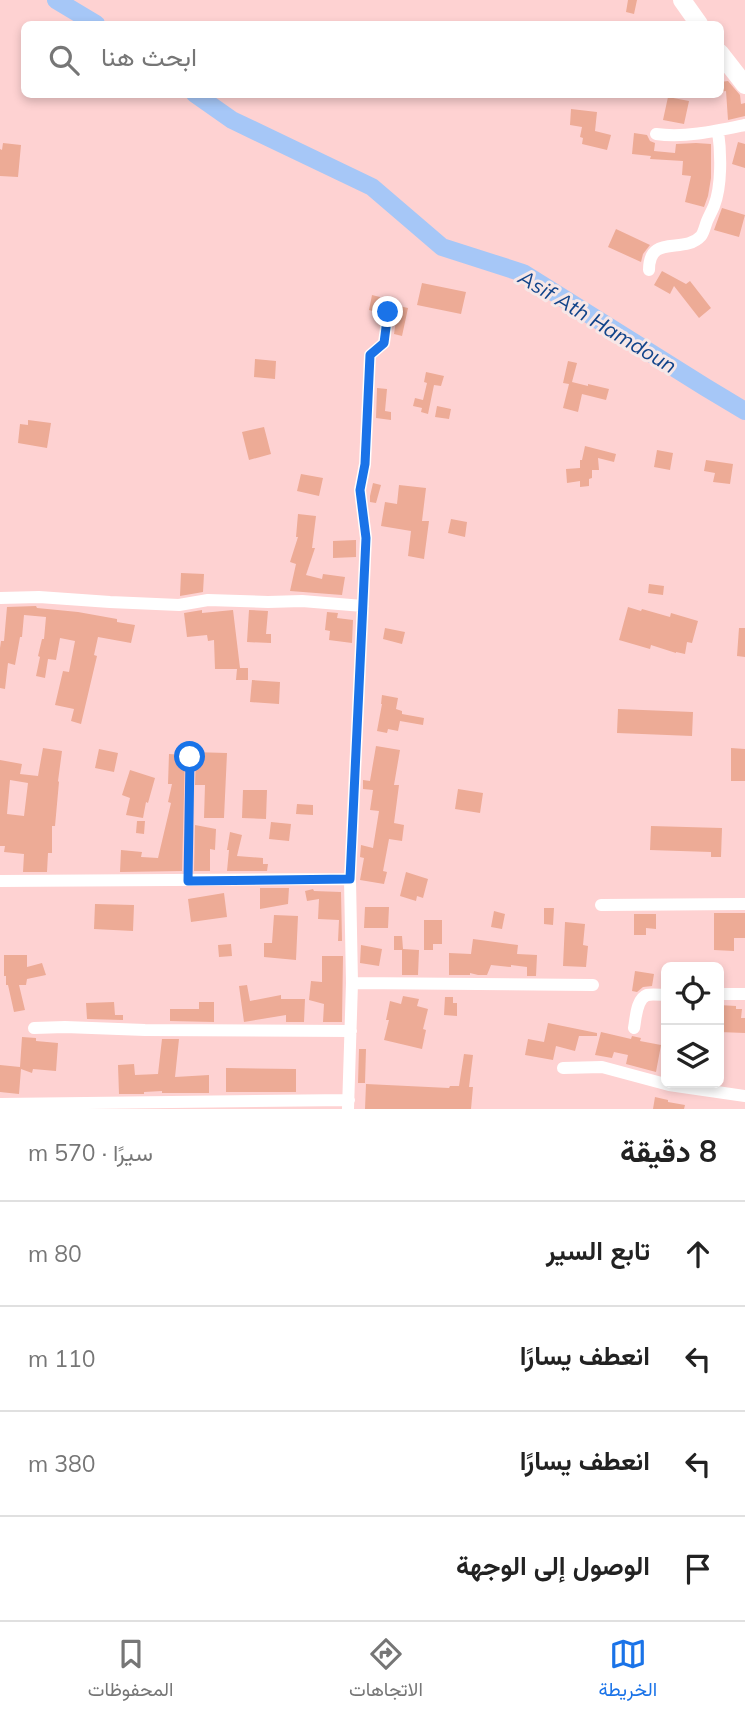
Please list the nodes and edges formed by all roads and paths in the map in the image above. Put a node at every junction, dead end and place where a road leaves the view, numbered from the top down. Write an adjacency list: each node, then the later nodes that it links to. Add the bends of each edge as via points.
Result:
1 (682, 0): 2 (street)
2 (697, 21)
3 (724, 58): 4 (street)
4 (745, 85)
5 (745, 125): 6 (street)
6 (718, 131): 7 (street); 8 (street, via 717,197 702,234 690,244 656,250)
7 (656, 134)
8 (649, 270)
9 (388, 312): 11 (street, via 384,343 370,355 360,490 366,538)
10 (0, 598): 11 (street, via 179,605 208,600 302,601)
11 (363, 606): 13 (street)
12 (190, 757): 15 (lane)
13 (350, 879): 15 (street); 18 (street)
14 (0, 881): 15 (street)
15 (188, 881)
16 (745, 904): 17 (street)
17 (601, 905)
18 (352, 983): 19 (street); 25 (street)
19 (593, 985)
20 (724, 994): 21 (street)
21 (745, 994)
22 (661, 995): 24 (street, via 640,1000)
23 (34, 1028): 25 (street)
24 (634, 1028)
25 (351, 1031): 29 (street)
26 (563, 1068): 27 (street, via 602,1067 669,1085)
27 (745, 1096)
28 (0, 1104): 29 (street)
29 (349, 1104)

